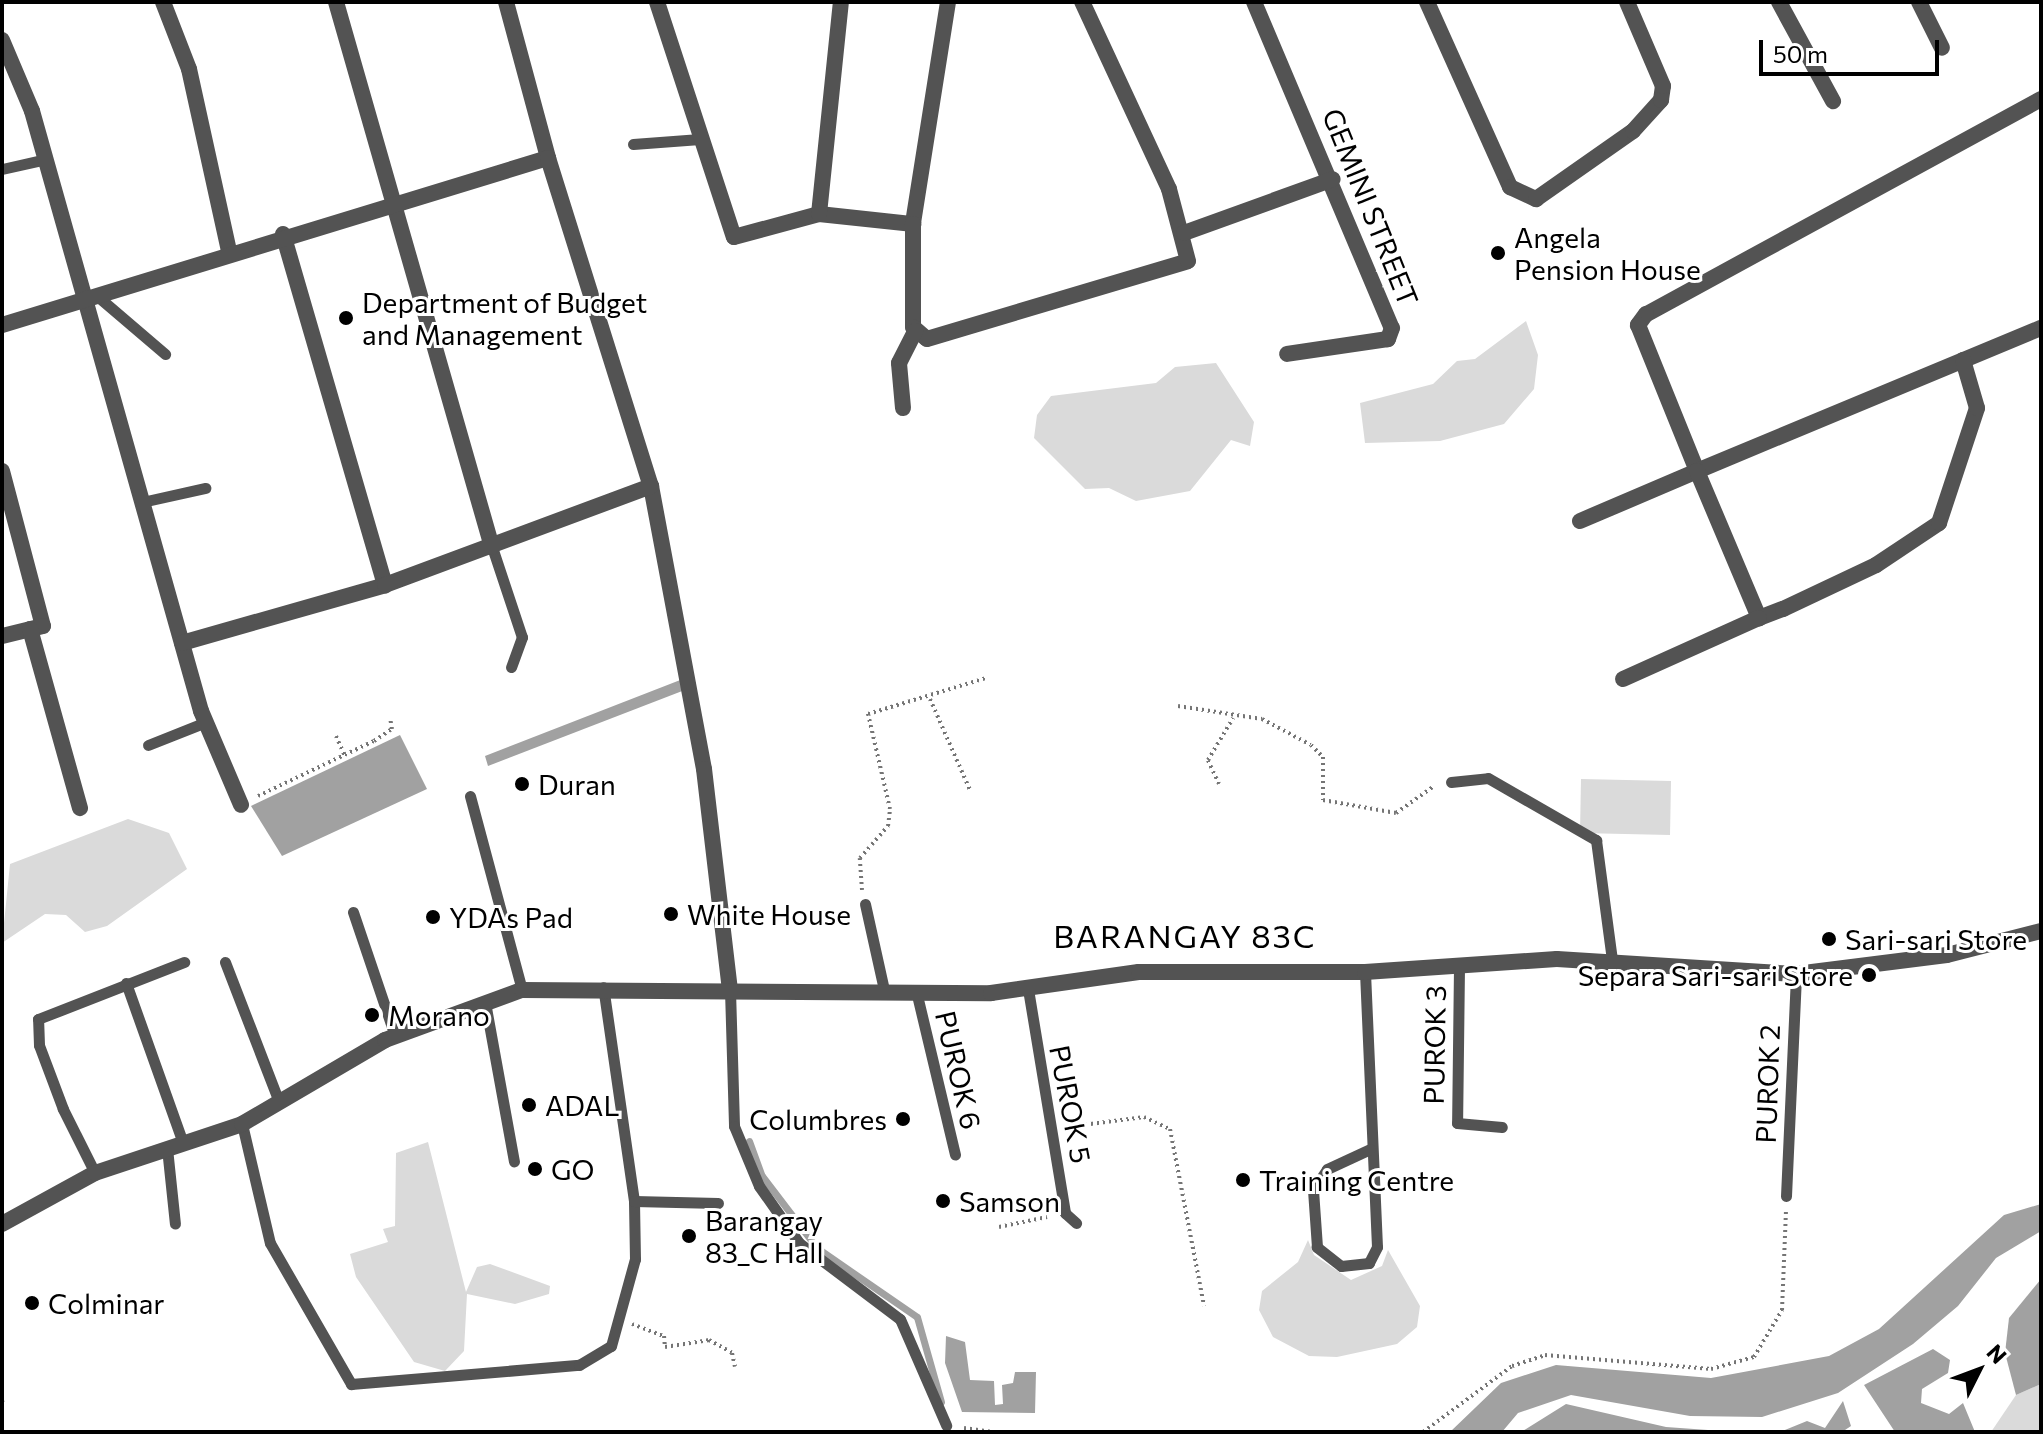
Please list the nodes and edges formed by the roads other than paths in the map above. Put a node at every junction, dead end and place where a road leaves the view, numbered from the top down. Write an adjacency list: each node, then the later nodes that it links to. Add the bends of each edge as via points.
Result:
1 (163, 2): 28 (street, via 189,69)
2 (336, 2): 23 (street)
3 (506, 2): 19 (street)
4 (657, 2): 17 (street)
5 (841, 2): 24 (street)
6 (948, 2): 25 (street)
7 (1082, 2): 26 (street)
8 (1254, 2): 22 (street, GEMINI STREET)
9 (1427, 2): 10 (street, via 1510,187 1536,199 1654,113 1663,86)
10 (1627, 2)
11 (1779, 2): 16 (street)
12 (1919, 2): 14 (street)
13 (2, 40): 20 (street)
14 (1942, 48)
15 (2041, 99): 38 (street, via 1646,314 1638,325 1641,342)
16 (1833, 101)
17 (700, 139): 18 (lane); 24 (street, via 734,237)
18 (633, 144)
19 (548, 158): 23 (street); 39 (street)
20 (46, 159): 21 (lane); 29 (street)
21 (2, 169)
22 (1333, 179): 26 (street); 34 (street, GEMINI STREET, via 1391,334)
23 (392, 202): 27 (street); 43 (street)
24 (819, 214): 25 (street)
25 (913, 224): 32 (street)
26 (1184, 233): 32 (street, via 1184,266 927,339)
27 (283, 234): 28 (street); 44 (street)
28 (229, 251): 29 (street)
29 (89, 296): 30 (street); 33 (lane); 41 (street)
30 (2, 325)
31 (2041, 328): 35 (street)
32 (915, 331): 36 (street, via 899,363)
33 (165, 354)
34 (1287, 354)
35 (1963, 360): 38 (street); 45 (street, via 1977,408 1939,523 1876,565)
36 (903, 408)
37 (2, 471): 46 (street, via 43,626)
38 (1697, 471): 42 (street); 45 (street)
39 (651, 486): 43 (street); 70 (street, via 704,769)
40 (205, 488): 41 (lane)
41 (142, 502): 48 (street)
42 (1580, 521)
43 (492, 547): 44 (street); 49 (lane, via 522,637)
44 (385, 585): 48 (street)
45 (1759, 618): 50 (street)
46 (30, 629): 47 (street); 56 (street)
47 (2, 636)
48 (182, 643): 51 (street)
49 (511, 667)
50 (1623, 679)
51 (206, 722): 52 (lane); 55 (street)
52 (148, 745)
53 (1451, 782): 60 (lane, via 1488,778 1596,840)
54 (470, 796): 69 (lane)
55 (241, 803)
56 (80, 808)
57 (865, 904): 71 (lane)
58 (353, 912): 74 (lane)
59 (2041, 931): 65 (street, via 1947,955)
60 (1612, 960): 63 (street); 65 (street, via 1666,971)
61 (184, 962): 66 (lane)
62 (225, 962): 75 (lane)
63 (1459, 967): 64 (street); 77 (lane, PUROK 3, via 1457,1123)
64 (1365, 972): 68 (street, via 1139,972); 79 (lane)
65 (1796, 974): 83 (lane, PUROK 2)
66 (126, 983): 78 (lane); 82 (lane, via 50,1012 36,1027 63,1109)
67 (603, 987): 69 (street); 70 (street); 84 (lane)
68 (1028, 989): 72 (street); 86 (lane, PUROK 5, via 1065,1213)
69 (522, 990): 73 (street)
70 (730, 990): 71 (street); 89 (lane, via 734,1126 759,1186 815,1258 900,1319)
71 (885, 994): 72 (street)
72 (917, 995): 80 (lane, PUROK 6)
73 (485, 1002): 74 (street); 81 (lane)
74 (395, 1036): 75 (street)
75 (278, 1099): 76 (street)
76 (242, 1124): 78 (street); 84 (lane, via 270,1243 351,1384 579,1365 606,1352 635,1259)
77 (1502, 1127)
78 (175, 1146): 82 (street); 88 (lane)
79 (1370, 1149): 79 (lane, via 1377,1247 1369,1263 1341,1266 1317,1247 1313,1190 1327,1169)
80 (955, 1155)
81 (514, 1161)
82 (95, 1173): 87 (street)
83 (1786, 1196)
84 (634, 1201): 85 (lane)
85 (718, 1203)
86 (1076, 1223)
87 (2, 1224)
88 (175, 1224)
89 (946, 1425)

